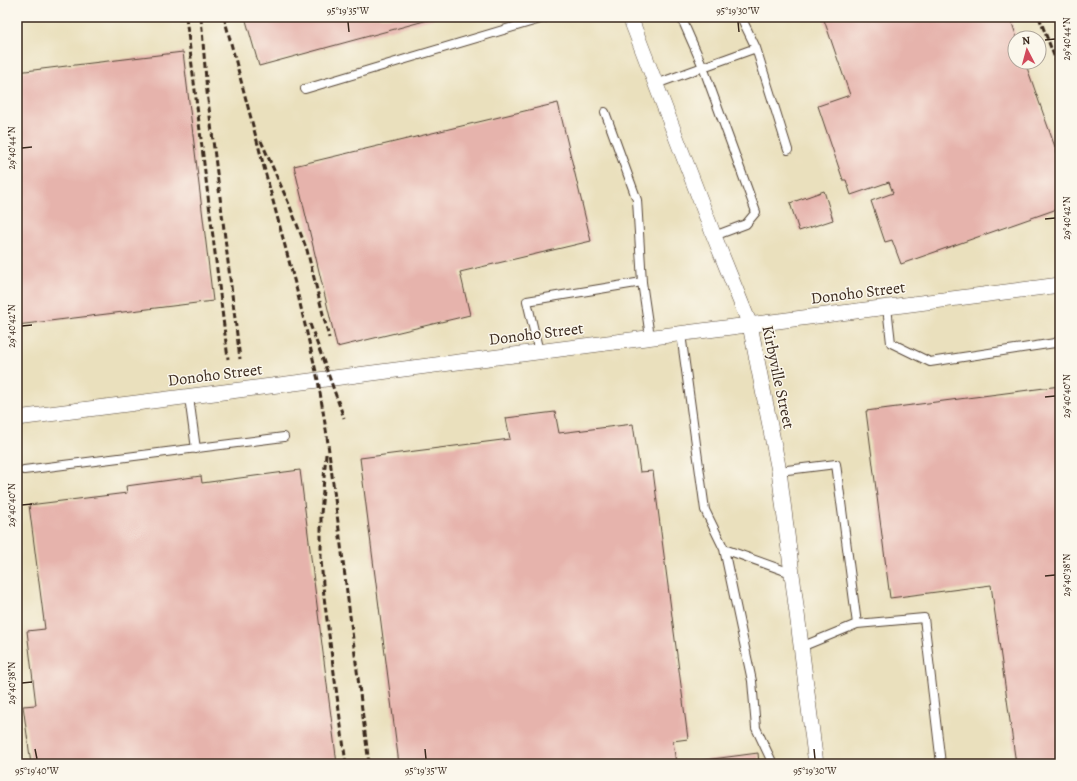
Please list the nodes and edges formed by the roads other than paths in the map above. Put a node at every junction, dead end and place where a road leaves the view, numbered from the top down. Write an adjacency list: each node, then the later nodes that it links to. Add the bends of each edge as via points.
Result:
1 (547, 17): 8 (lane)
2 (630, 17): 7 (street, Kirbyville Street)
3 (681, 17): 6 (lane)
4 (741, 17): 5 (lane)
5 (756, 48): 6 (lane); 10 (lane)
6 (703, 67): 7 (lane); 11 (lane, via 756,212 746,224)
7 (656, 84): 11 (street, Kirbyville Street)
8 (305, 89)
9 (606, 112): 12 (lane, via 637,200)
10 (788, 150)
11 (714, 236): 15 (street, Kirbyville Street)
12 (642, 282): 17 (lane); 19 (lane, via 527,301)
13 (1060, 285): 14 (street, Donoho Street)
14 (887, 307): 15 (street, Donoho Street); 18 (lane, via 891,343 930,362)
15 (750, 326): 16 (street, Donoho Street); 25 (street, Kirbyville Street)
16 (681, 334): 17 (street, Donoho Street); 26 (lane, via 705,510)
17 (650, 337): 19 (street, Donoho Street)
18 (1060, 340)
19 (539, 352): 20 (street, Donoho Street)
20 (189, 396): 21 (street, Donoho Street); 23 (lane)
21 (17, 418)
22 (284, 437): 23 (lane)
23 (196, 448): 24 (lane)
24 (24, 470)
25 (779, 471): 27 (street, Kirbyville Street); 28 (lane, via 836,464)
26 (724, 549): 27 (lane); 30 (lane, via 752,681 756,728)
27 (791, 573): 29 (street, Kirbyville Street)
28 (857, 624): 29 (lane); 32 (lane, via 924,618)
29 (801, 647): 31 (street, Kirbyville Street)
30 (773, 764)
31 (816, 764)
32 (941, 764)

